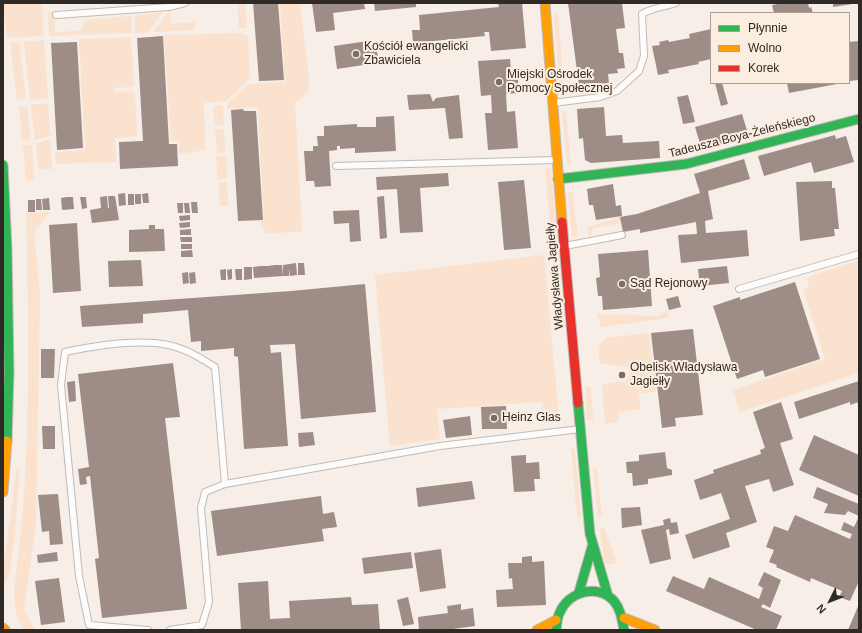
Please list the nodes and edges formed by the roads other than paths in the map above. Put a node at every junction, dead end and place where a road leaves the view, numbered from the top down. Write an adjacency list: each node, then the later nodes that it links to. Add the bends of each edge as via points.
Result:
1 (185, 3): 4 (lane, via 168,7)
2 (545, 3): 5 (street, Władysława Jagiełły)
3 (676, 3): 5 (lane, via 642,14 642,64 639,71 617,91 600,97)
4 (56, 15)
5 (552, 103): 7 (street, Władysława Jagiełły)
6 (859, 119): 10 (street, Tadeusza Boya-Żeleńskiego, via 686,164)
7 (556, 160): 9 (lane); 10 (street, Władysława Jagiełły)
8 (3, 166): 17 (street, via 8,268 9,377 8,447)
9 (336, 166)
10 (558, 179): 12 (street, Władysława Jagiełły)
11 (622, 235): 12 (lane)
12 (564, 246): 15 (street, Władysława Jagiełły)
13 (859, 254): 14 (lane)
14 (739, 289)
15 (580, 429): 16 (lane, via 440,446); 18 (street, Władysława Jagiełły)
16 (225, 484): 23 (lane, via 216,367 169,345 98,346 65,352 61,385 79,576 89,626); 24 (lane, via 205,492 201,508 209,602 202,625)
17 (3, 492)
18 (592, 547): 19 (street, Władysława Jagiełły); 20 (street, Władysława Jagiełły)
19 (579, 592): 20 (street, via 589,591); 22 (street, via 564,603)
20 (608, 596): 21 (street, via 618,606)
21 (624, 618): 27 (street); 28 (street)
22 (556, 620): 25 (street); 26 (street)
23 (148, 630)
24 (170, 630)
25 (537, 630)
26 (556, 630)
27 (624, 630)
28 (655, 630)

